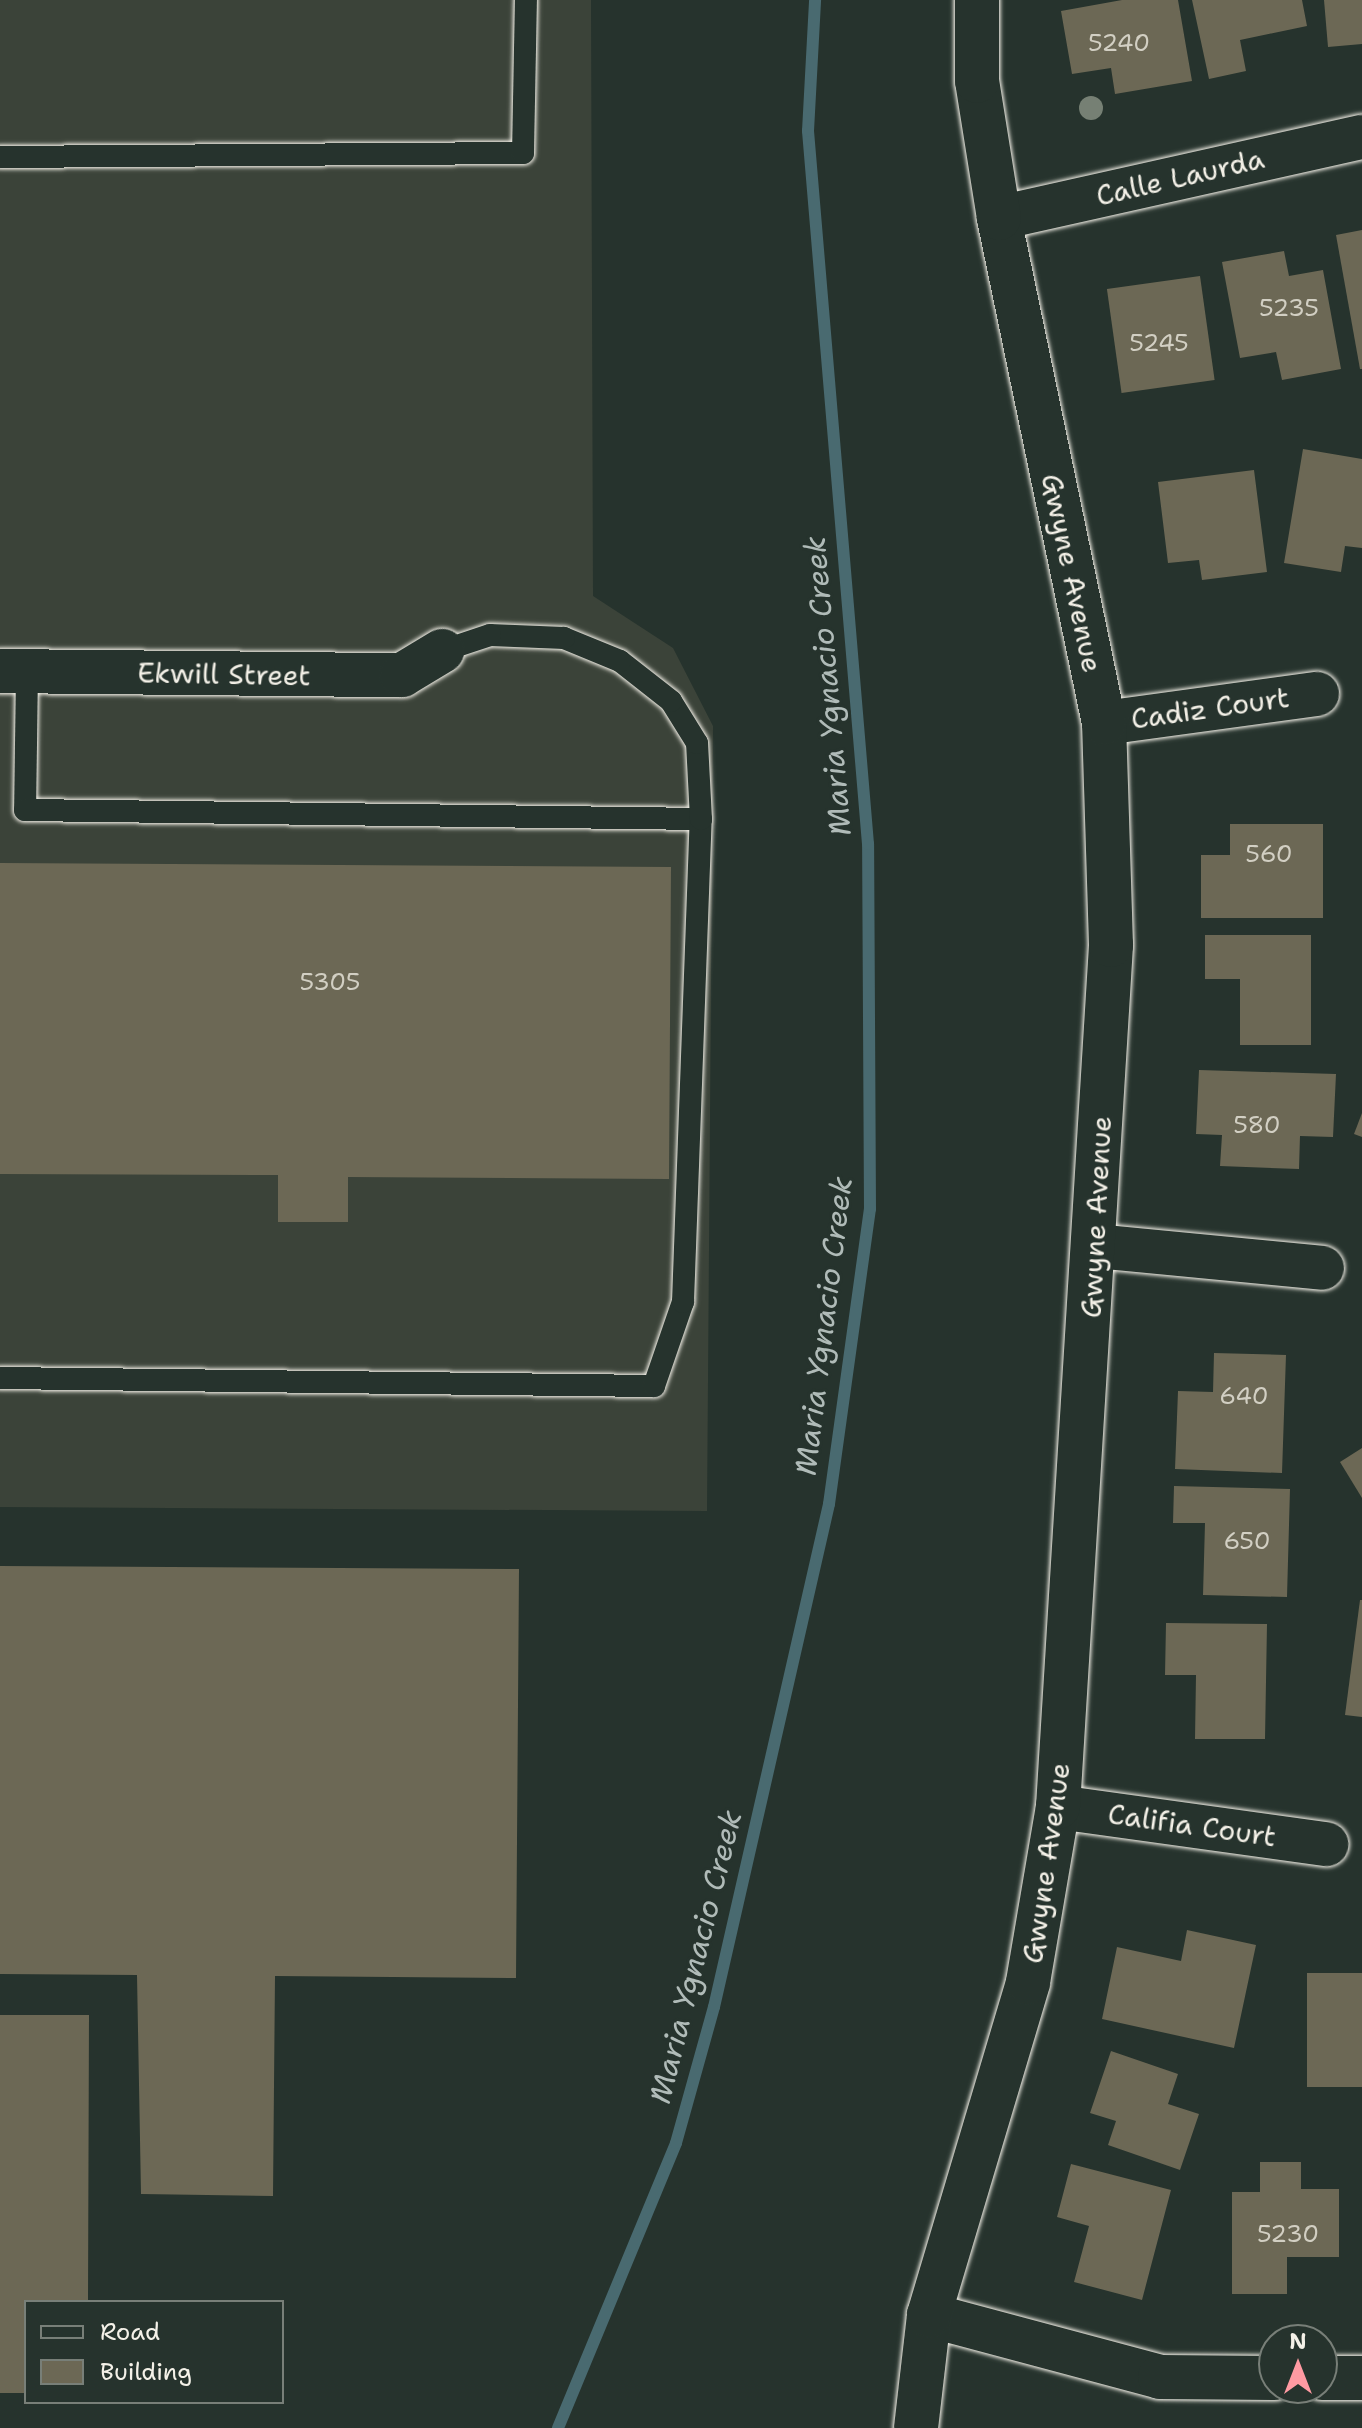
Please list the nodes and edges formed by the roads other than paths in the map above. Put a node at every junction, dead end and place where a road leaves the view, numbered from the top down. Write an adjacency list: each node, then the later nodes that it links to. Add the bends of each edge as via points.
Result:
1 (526, 0): 4 (lane, via 523,153)
2 (977, 0): 5 (street, Gwyne Avenue, via 977,81)
3 (1362, 137): 5 (street, Calle Laurda)
4 (0, 157)
5 (999, 218): 9 (street, Gwyne Avenue)
6 (442, 651): 7 (street, Ekwill Street, via 402,675); 10 (lane, via 490,635 564,638 620,661 671,701 697,743)
7 (14, 672): 10 (lane, via 25,810)
8 (1317, 694): 9 (street, Cadiz Court)
9 (1104, 723): 11 (street, Gwyne Avenue, via 1111,945)
10 (701, 819): 13 (lane, via 683,1302 654,1386)
11 (1095, 1246): 12 (street); 14 (street, Gwyne Avenue)
12 (1322, 1268)
13 (0, 1378)
14 (1058, 1807): 15 (street, Califia Court); 16 (street, Gwyne Avenue, via 1028,1982)
15 (1326, 1844)
16 (929, 2315): 17 (street, via 1160,2377); 20 (street, Gwyne Avenue)
17 (1258, 2378)
18 (1338, 2378): 19 (street)
19 (1362, 2378)
20 (916, 2428)

